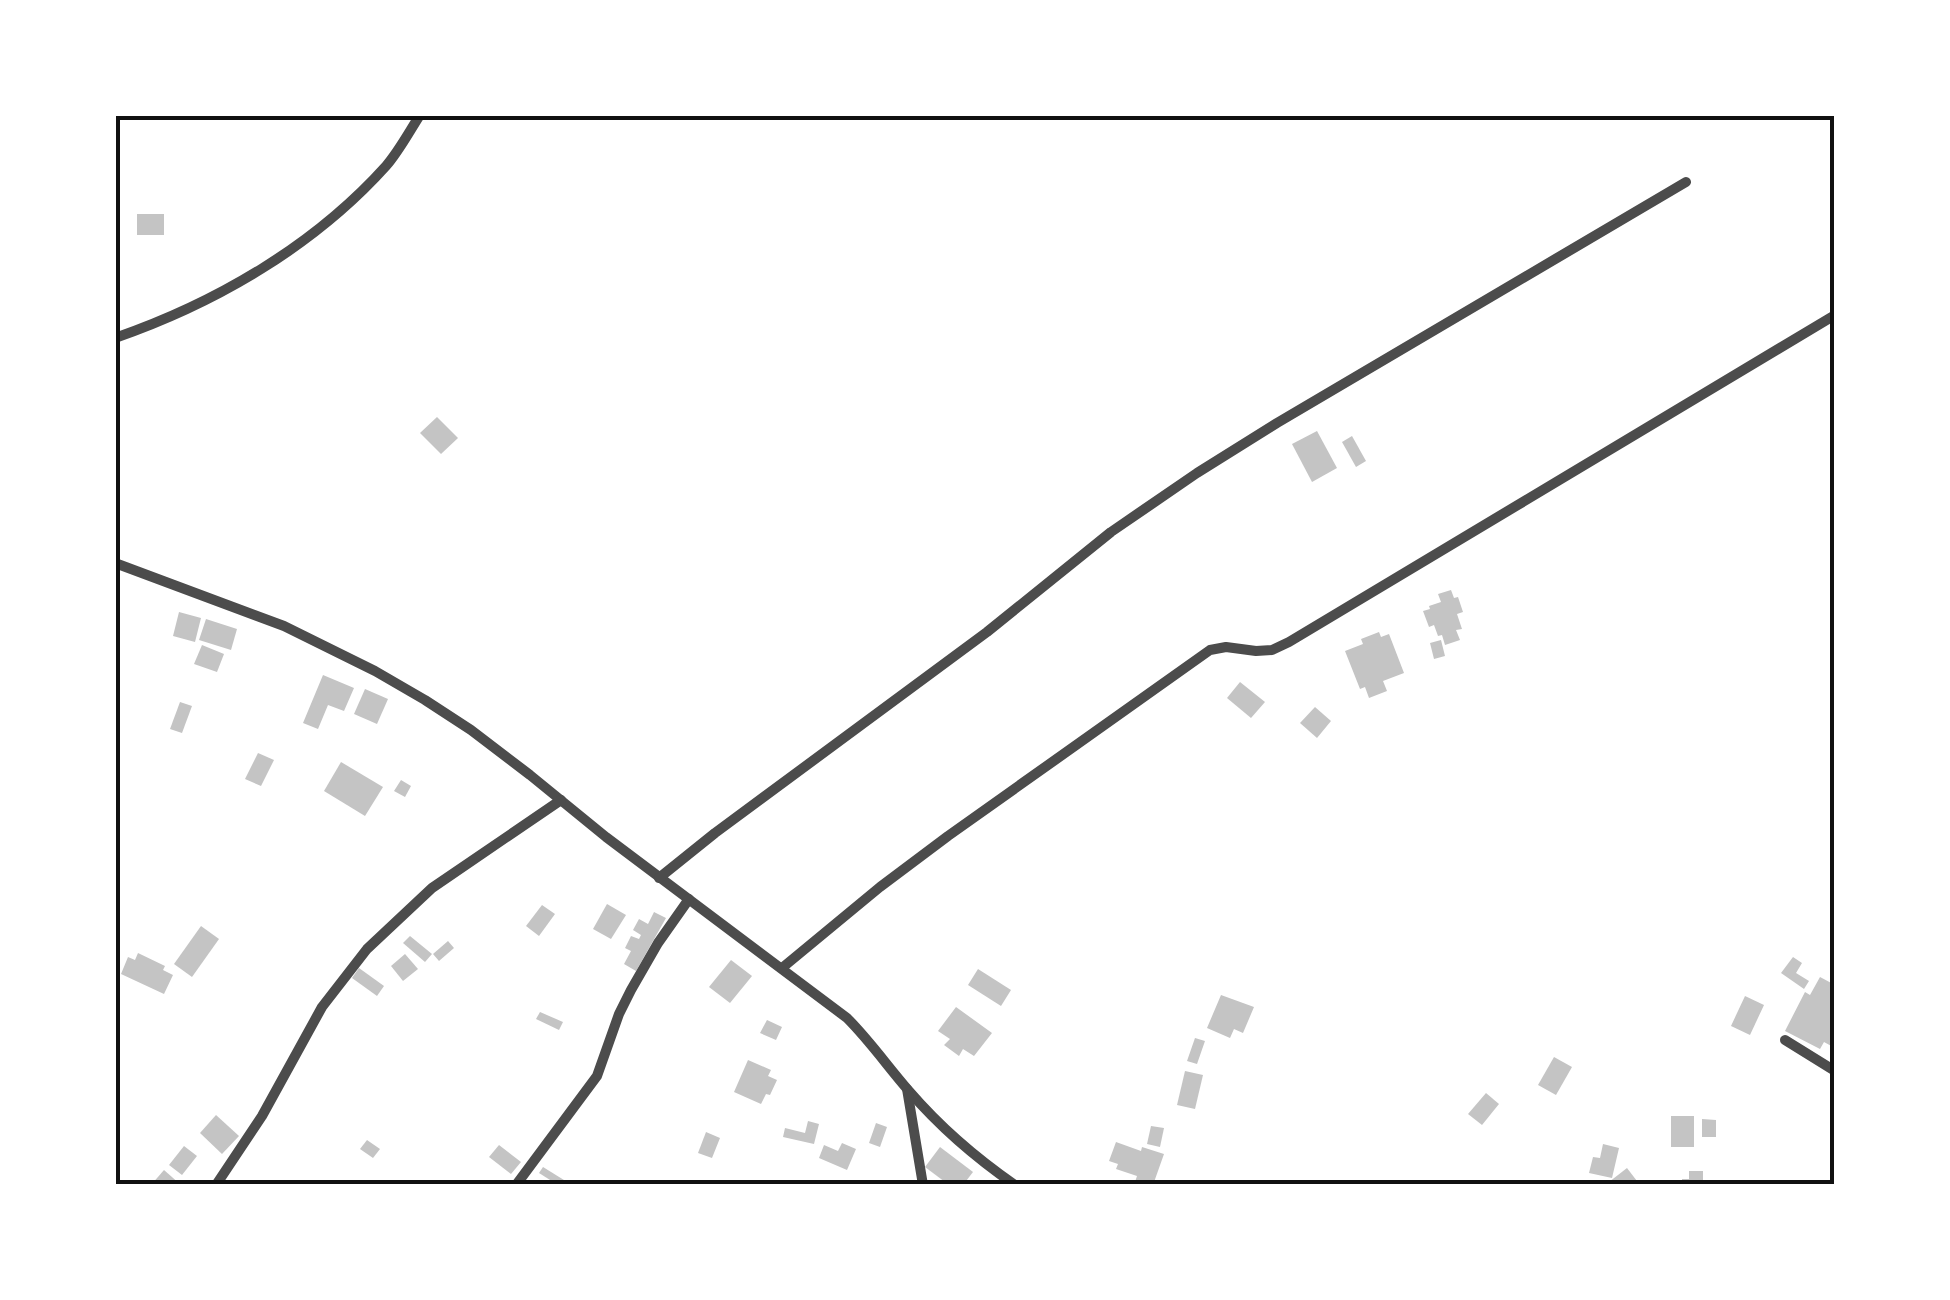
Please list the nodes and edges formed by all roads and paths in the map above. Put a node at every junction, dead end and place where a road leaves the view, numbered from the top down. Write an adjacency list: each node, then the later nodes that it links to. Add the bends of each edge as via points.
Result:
1 (420, 115): 4 (street, via 388,164 338,214 215,296)
2 (1686, 182): 7 (street, via 1197,473)
3 (1835, 315): 9 (street, via 1289,642 1272,650 1210,650 948,836)
4 (115, 338)
5 (115, 563): 6 (street, via 284,626 375,671 471,730)
6 (561, 800): 7 (street); 13 (street, via 432,888 367,949 322,1006)
7 (659, 878): 8 (street)
8 (689, 900): 9 (street); 14 (street, via 631,990 597,1076)
9 (782, 968): 12 (street, via 848,1018)
10 (1785, 1040): 11 (street)
11 (1835, 1071)
12 (906, 1088): 15 (street); 16 (street, via 945,1130)
13 (216, 1185)
14 (516, 1185)
15 (922, 1185)
16 (1016, 1185)

